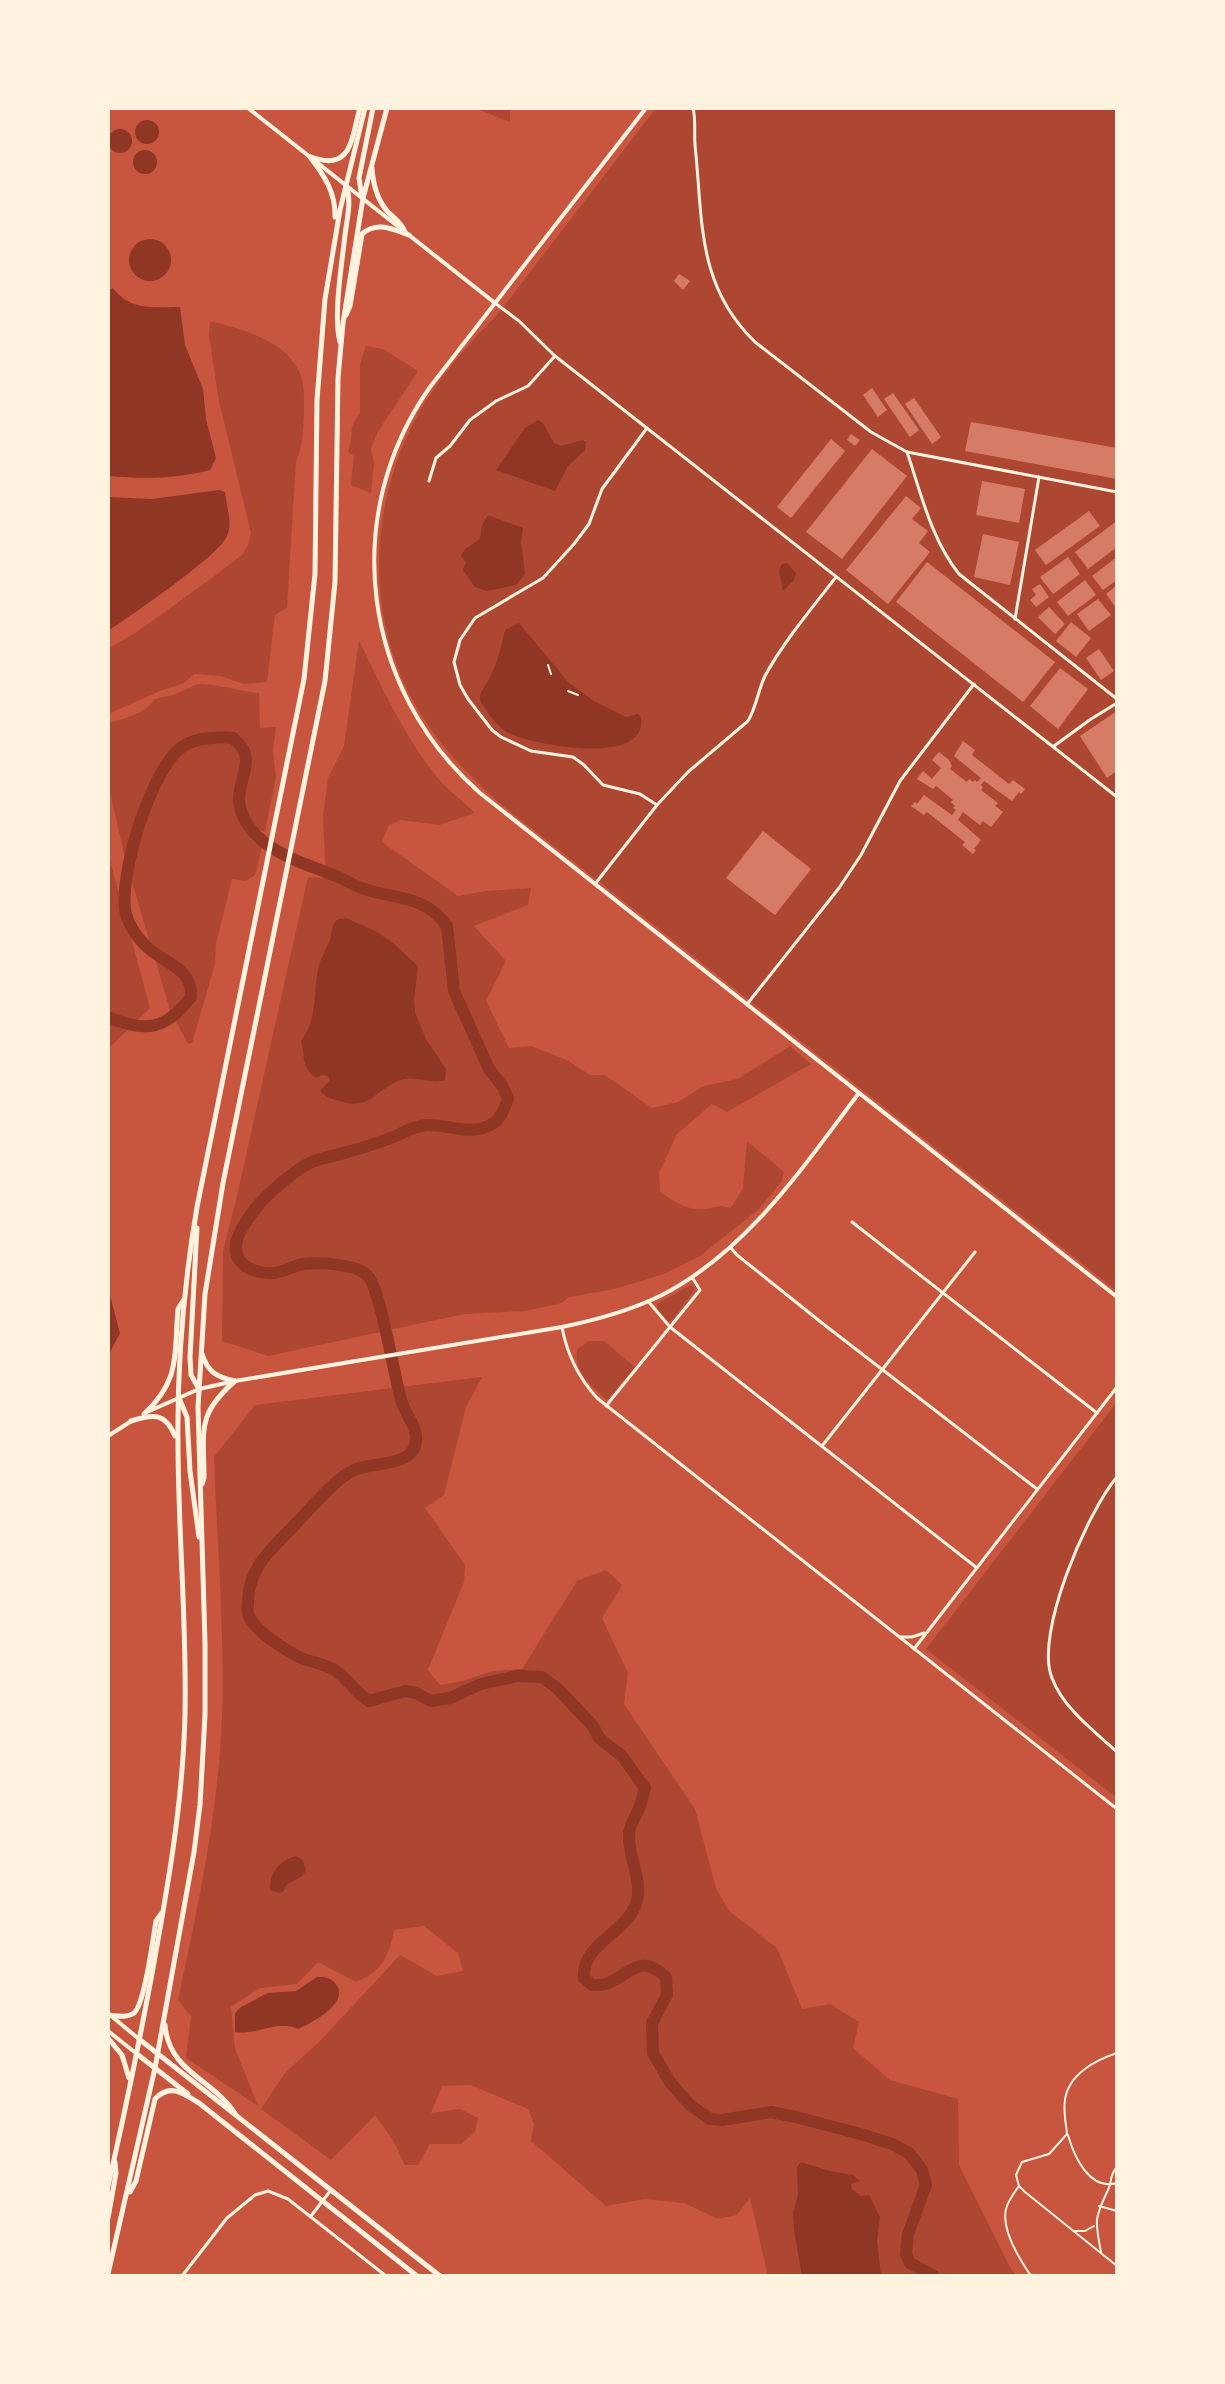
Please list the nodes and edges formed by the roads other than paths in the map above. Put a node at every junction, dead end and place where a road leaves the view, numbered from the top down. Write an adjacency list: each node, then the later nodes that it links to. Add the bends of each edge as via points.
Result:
1 (248, 108): 7 (main road)
2 (363, 108): 7 (main road, via 340,160); 9 (main road)
3 (373, 108): 10 (main road, via 359,178)
4 (387, 108): 8 (main road)
5 (646, 108): 13 (main road)
6 (694, 108): 18 (street, via 705,248 729,313 768,353 871,432)
7 (310, 157): 9 (main road); 12 (main road, via 332,193)
8 (372, 160): 10 (main road); 11 (main road, via 378,196)
9 (345, 184): 10 (main road); 12 (main road); 15 (main road, via 349,207 338,313)
10 (363, 198): 11 (main road); 14 (main road)
11 (407, 234): 13 (main road); 14 (main road, via 380,226 362,234)
12 (334, 239): 32 (main road, via 317,400 312,619 298,717)
13 (495, 303): 16 (street); 29 (main road, via 415,411 387,476 374,570 381,625 392,664 433,742 462,776)
14 (343, 323): 15 (main road)
15 (341, 345): 43 (main road, via 333,607 321,704 217,1212)
16 (555, 356): 17 (street); 20 (street, via 528,386 470,420 436,458)
17 (647, 428): 22 (street); 28 (street, via 602,489 589,524 574,544 543,578 475,618 460,640 454,662 468,699 501,737 531,751 573,757 603,785 640,794)
18 (907, 452): 19 (street); 23 (street, via 950,563)
19 (1039, 477): 21 (street); 23 (street)
20 (429, 481)
21 (1117, 492)
22 (836, 577): 24 (street); 28 (street, via 773,661 748,721)
23 (1015, 619): 25 (street)
24 (974, 684): 26 (street); 30 (street, via 893,791 839,888)
25 (1117, 701): 26 (street)
26 (1054, 747): 27 (street)
27 (1117, 797)
28 (657, 805): 29 (street)
29 (595, 884): 30 (main road)
30 (747, 1004): 31 (main road)
31 (859, 1093): 34 (main road); 39 (main road)
32 (197, 1207): 38 (main road); 47 (main road, via 190,1357)
33 (852, 1222): 37 (street)
34 (731, 1248): 36 (main road); 44 (street)
35 (975, 1252): 37 (street)
36 (692, 1277): 40 (main road); 42 (street, via 700,1290)
37 (943, 1292): 44 (street); 50 (street)
38 (185, 1297): 48 (main road); 51 (main road, via 178,1309 172,1376)
39 (1117, 1297)
40 (648, 1301): 41 (main road); 42 (street)
41 (562, 1327): 45 (main road); 49 (street, via 581,1378)
42 (670, 1327): 49 (street); 55 (street)
43 (201, 1352): 45 (main road, via 210,1372); 47 (main road)
44 (883, 1369): 55 (street); 58 (street)
45 (235, 1381): 47 (main road); 57 (main road, via 205,1418)
46 (1117, 1387): 50 (street)
47 (199, 1389): 48 (main road); 57 (main road)
48 (178, 1398): 51 (main road); 54 (main road); 59 (main road, via 187,1417)
49 (606, 1406): 62 (street)
50 (1097, 1413): 58 (street)
51 (144, 1414): 52 (main road)
52 (131, 1421): 53 (main road); 54 (main road, via 163,1418)
53 (108, 1436)
54 (178, 1443): 66 (main road, via 185,1714)
55 (822, 1446): 60 (street)
56 (1117, 1477): 64 (street, via 1073,1557 1047,1656 1062,1696)
57 (200, 1489): 59 (main road)
58 (1037, 1489): 60 (street)
59 (202, 1553): 68 (main road, via 205,1700 200,1805)
60 (977, 1568): 61 (street)
61 (927, 1631): 62 (street); 63 (street)
62 (897, 1636): 63 (street)
63 (914, 1649): 65 (street)
64 (1117, 1752)
65 (1117, 1809)
66 (164, 1910): 67 (main road, via 156,1921 140,2003 127,2016); 71 (main road)
67 (109, 2014): 71 (main road)
68 (164, 2017): 72 (main road); 78 (main road, via 168,2044 178,2061)
69 (108, 2031): 74 (main road)
70 (108, 2038): 76 (main road, via 126,2062)
71 (139, 2039): 72 (main road); 74 (main road)
72 (158, 2053): 75 (main road); 78 (main road)
73 (1117, 2053): 79 (lane, via 1090,2065 1075,2079 1065,2101)
74 (137, 2054): 75 (main road); 76 (main road)
75 (155, 2068): 77 (main road); 87 (main road)
76 (129, 2093): 80 (main road)
77 (199, 2103): 87 (main road, via 174,2090 155,2099 136,2181); 88 (main road)
78 (236, 2115): 86 (main road)
79 (1067, 2134): 83 (lane, via 1084,2171); 85 (lane, via 1049,2154 1019,2164)
80 (115, 2157): 84 (main road); 92 (main road)
81 (1117, 2167): 83 (lane)
82 (1117, 2183): 83 (lane)
83 (1110, 2185): 89 (lane)
84 (108, 2186)
85 (1019, 2186): 94 (lane); 102 (lane, via 1005,2218)
86 (331, 2190): 88 (street); 101 (main road)
87 (127, 2196): 97 (main road)
88 (323, 2201): 91 (street); 100 (main road)
89 (1099, 2206): 90 (lane); 93 (lane)
90 (1117, 2211)
91 (310, 2217): 98 (street, via 277,2194 255,2195 227,2218); 99 (street)
92 (108, 2218)
93 (1096, 2225): 94 (lane); 95 (lane)
94 (1073, 2231): 95 (lane)
95 (1101, 2253): 96 (lane)
96 (1117, 2266)
97 (108, 2274)
98 (182, 2276)
99 (386, 2276)
100 (417, 2276)
101 (440, 2276)
102 (1031, 2276)

